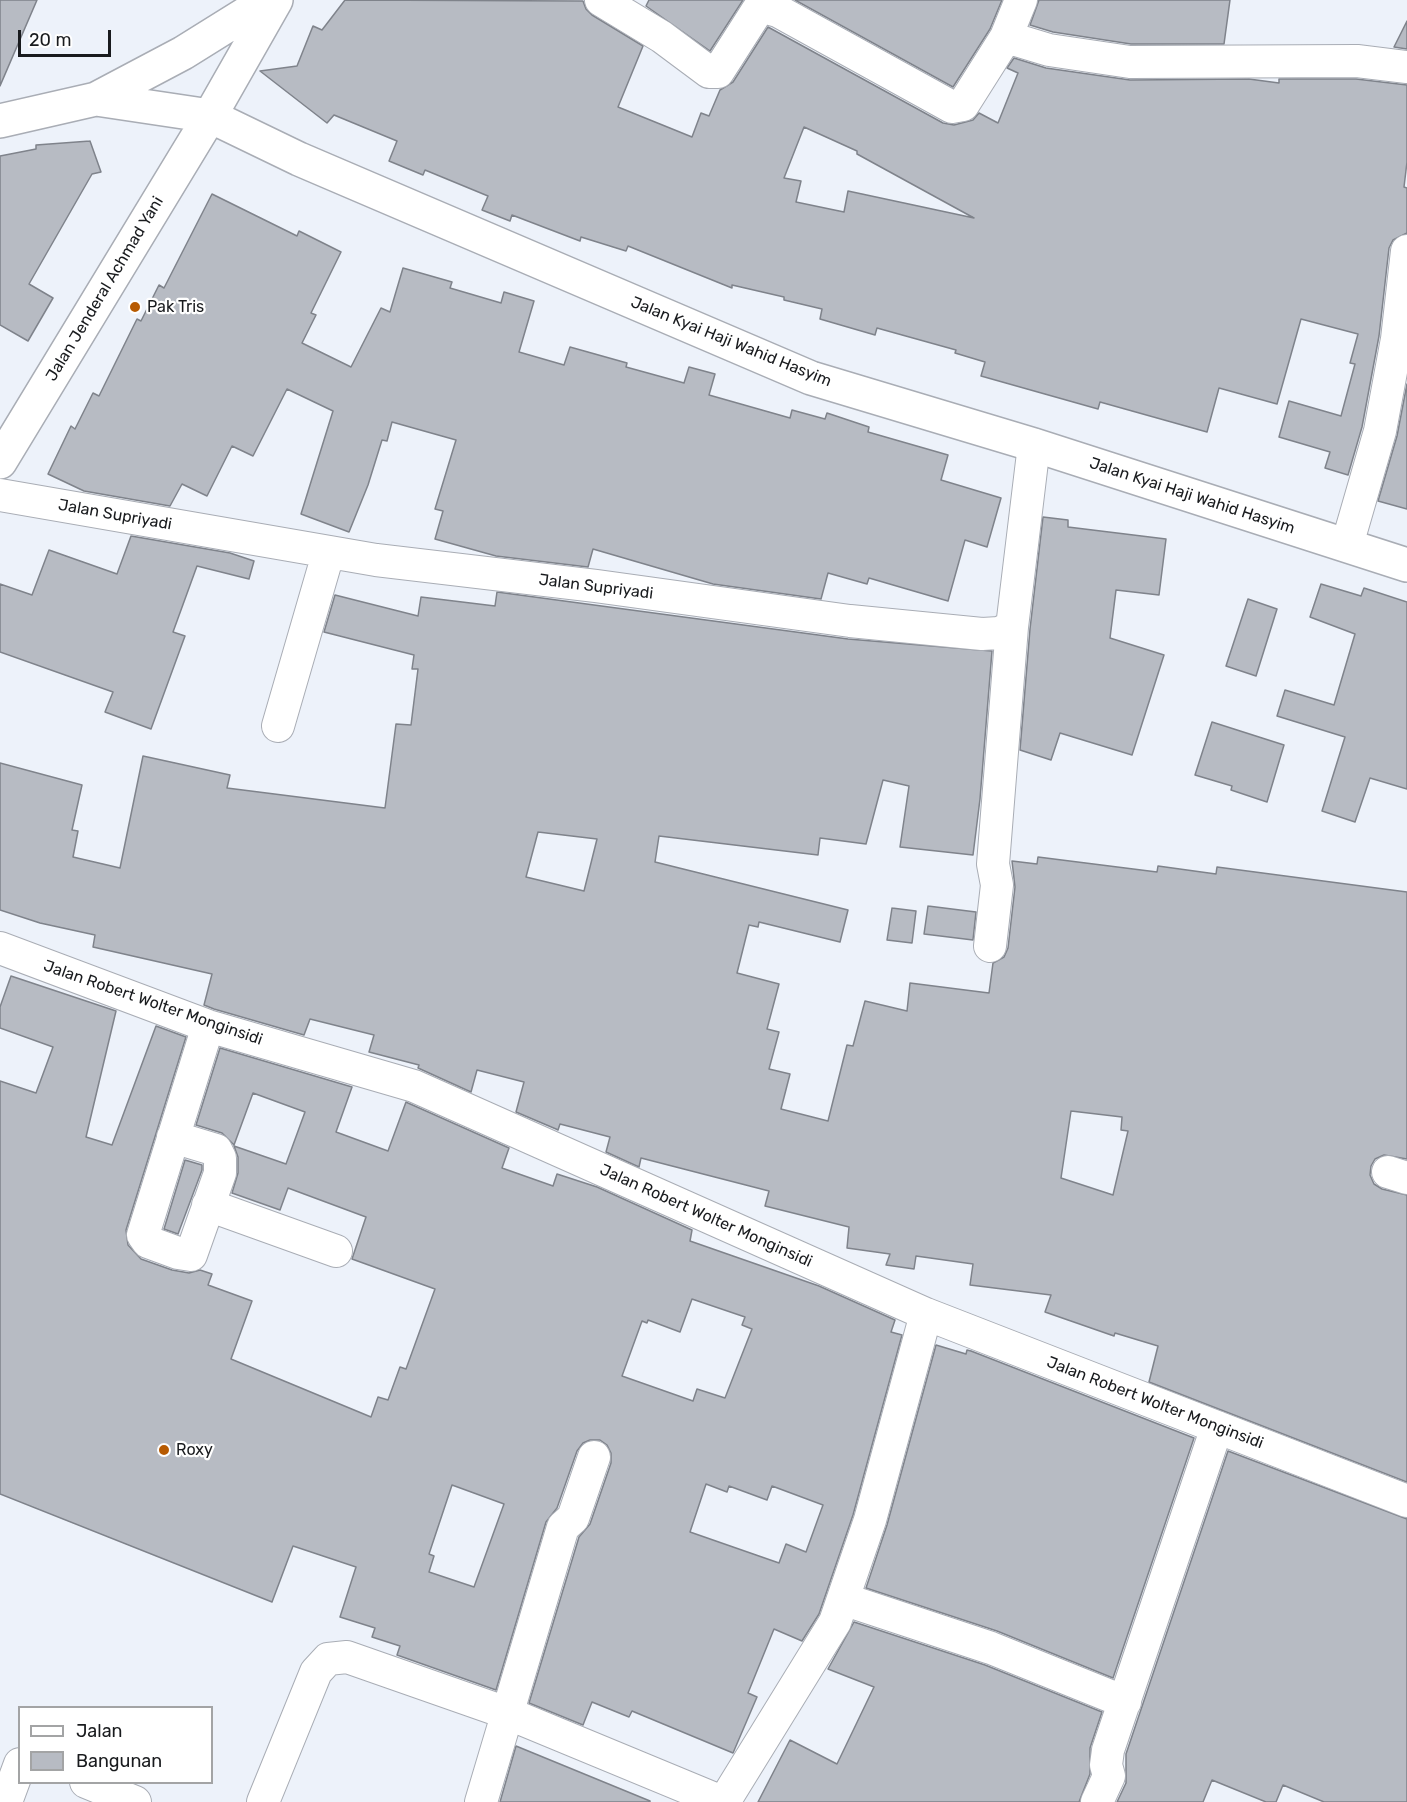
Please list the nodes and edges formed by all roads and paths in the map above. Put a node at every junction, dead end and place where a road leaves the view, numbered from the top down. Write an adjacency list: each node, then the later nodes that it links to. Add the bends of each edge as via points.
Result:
1 (268, 0): 7 (main road, via 183,53)
2 (276, 0): 8 (main road, Jalan Jenderal Achmad Yani)
3 (601, 0): 5 (street, via 662,37 709,72 718,72 757,11 778,11 952,107 963,105)
4 (1021, 0): 5 (street)
5 (1006, 38): 6 (street, via 1049,50 1130,63 1357,61)
6 (1407, 67)
7 (96, 99): 8 (main road, Jalan Kyai Haji Wahid Hasyim); 9 (main road)
8 (210, 116): 11 (main road, Jalan Kyai Haji Wahid Hasyim, via 299,159 811,378); 12 (main road, Jalan Jenderal Achmad Yani)
9 (0, 121)
10 (1407, 251): 14 (street, via 1397,339 1380,431)
11 (1034, 445): 14 (main road, Jalan Kyai Haji Wahid Hasyim); 17 (street)
12 (0, 462)
13 (0, 495): 15 (street, Jalan Supriyadi)
14 (1347, 545): 16 (main road, Jalan Kyai Haji Wahid Hasyim)
15 (328, 554): 17 (street, Jalan Supriyadi, via 850,621 982,634 999,633); 18 (street)
16 (1407, 565)
17 (1011, 627): 19 (street)
18 (278, 726)
19 (990, 946)
20 (0, 948): 21 (street, Jalan Robert Wolter Monginsidi)
21 (208, 1026): 22 (street); 25 (street, Jalan Robert Wolter Monginsidi, via 414,1086)
22 (173, 1137): 23 (street, via 216,1150 220,1173); 23 (street, via 143,1235 148,1242 191,1255)
23 (208, 1205): 24 (street)
24 (336, 1251)
25 (926, 1314): 26 (street, Jalan Robert Wolter Monginsidi); 29 (street, via 870,1520)
26 (1217, 1427): 28 (street, Jalan Robert Wolter Monginsidi); 30 (street)
27 (594, 1457): 31 (street, via 573,1518 563,1527)
28 (1407, 1501)
29 (843, 1599): 30 (street, via 991,1648); 40 (street, via 835,1622)
30 (1125, 1702): 41 (street, via 1106,1758 1109,1776)
31 (507, 1713): 38 (street, via 347,1657 328,1659 316,1672); 39 (street); 40 (street)
32 (0, 1754): 33 (street)
33 (18, 1758)
34 (18, 1769): 36 (street)
35 (91, 1784): 37 (street)
36 (6, 1802)
37 (135, 1802)
38 (263, 1802)
39 (481, 1802)
40 (723, 1802)
41 (1097, 1802)

